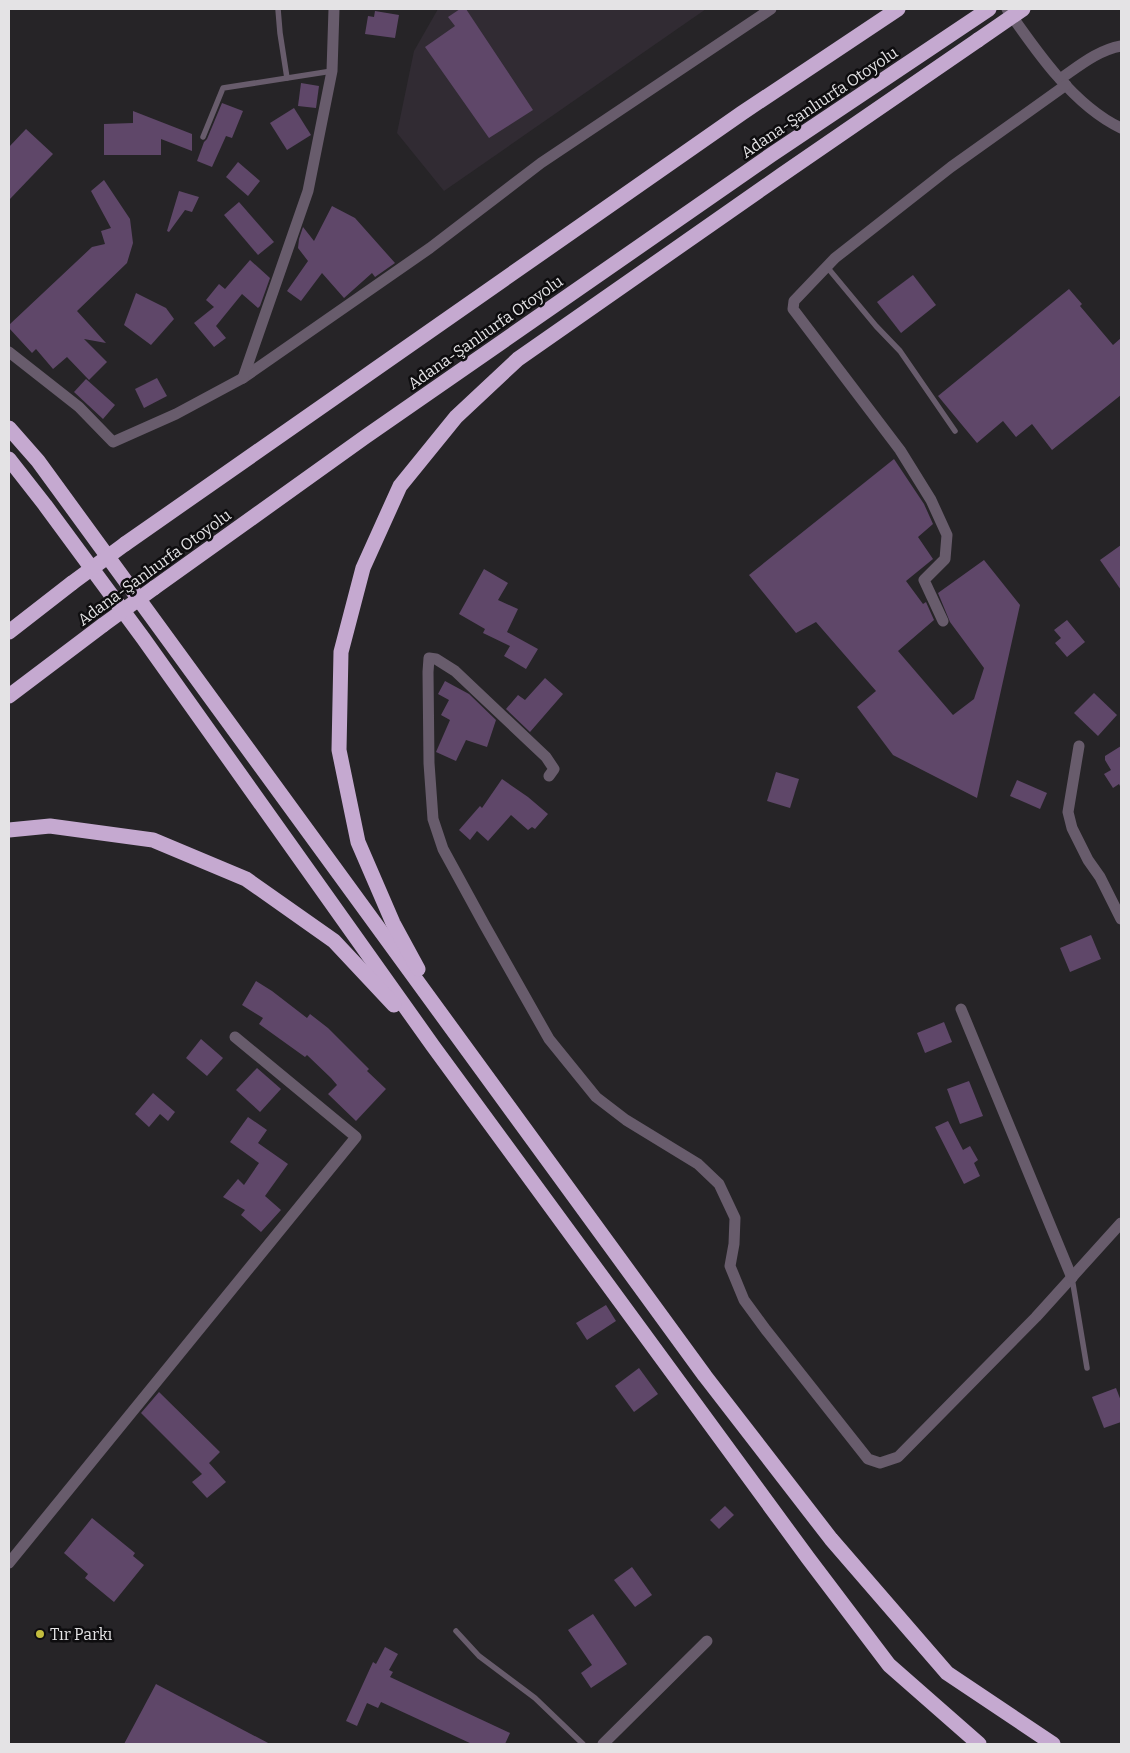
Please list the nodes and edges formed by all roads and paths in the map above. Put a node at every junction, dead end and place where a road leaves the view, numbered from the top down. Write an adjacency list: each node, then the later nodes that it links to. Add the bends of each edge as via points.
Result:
1 (278, 9): 10 (lane)
2 (334, 9): 9 (street)
3 (771, 9): 16 (street, via 541,163 430,248)
4 (898, 9): 20 (highway, Adana-Şanlıurfa Otoyolu, bridge, via 726,124)
5 (989, 9): 24 (highway, Adana-Şanlıurfa Otoyolu, bridge, via 730,183 365,437)
6 (1007, 9): 11 (street)
7 (1023, 9): 30 (highway, bridge, via 518,359 456,417 400,486 363,568 341,652 339,750 358,842 393,923)
8 (1121, 46): 11 (street, via 1096,55)
9 (332, 71): 10 (lane); 16 (street, via 308,191)
10 (287, 78): 13 (lane, via 223,88)
11 (1063, 82): 12 (street, via 1087,107); 14 (street)
12 (1121, 128)
13 (203, 138)
14 (827, 267): 18 (lane, via 900,351); 21 (street, via 794,301 794,309 900,450 931,500 947,535 945,559 924,580)
15 (9, 352): 16 (street, via 79,407 113,442 176,414)
16 (243, 378)
17 (9, 428): 30 (highway, via 38,461)
18 (956, 431)
19 (9, 459): 32 (highway, via 143,638)
20 (72, 583): 22 (highway); 23 (highway, Adana-Şanlıurfa Otoyolu)
21 (943, 621)
22 (9, 628)
23 (9, 632)
24 (9, 696)
25 (1079, 746): 28 (street, via 1068,812 1072,828)
26 (549, 776): 34 (street, via 554,769 546,757 456,671 429,658 429,763 433,819 443,849 484,924 549,1039 596,1097 626,1120 698,1164 719,1184 735,1218 730,1266 744,1300 868,1459 880,1463 898,1457)
27 (9, 830): 32 (highway, via 50,826 153,840 246,879 334,940)
28 (1121, 919)
29 (961, 1009): 34 (street)
30 (447, 1023): 42 (highway, via 705,1376 831,1539 947,1673)
31 (235, 1037): 36 (street, via 356,1137)
32 (433, 1046): 41 (highway, via 705,1420 889,1665)
33 (1121, 1223): 34 (street)
34 (1072, 1278): 35 (lane)
35 (1086, 1368)
36 (9, 1563)
37 (456, 1631): 39 (lane, via 479,1656 535,1698)
38 (707, 1641): 40 (street)
39 (583, 1744)
40 (603, 1744)
41 (979, 1744)
42 (1053, 1744)

